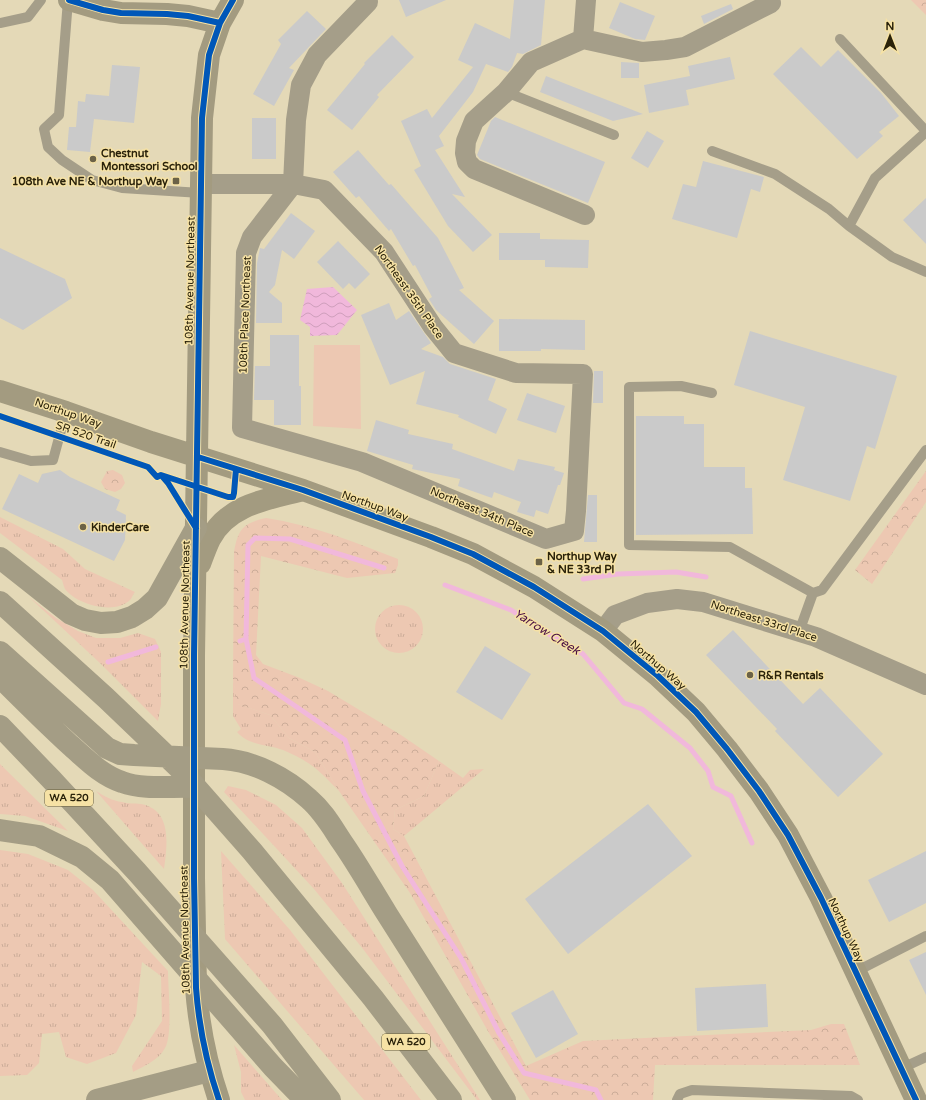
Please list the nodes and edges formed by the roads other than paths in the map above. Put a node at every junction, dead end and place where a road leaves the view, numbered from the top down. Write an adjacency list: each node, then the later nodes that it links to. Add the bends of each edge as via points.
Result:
1 (41, 0): 7 (lane, via 28,17)
2 (69, 0): 8 (main road, via 109,11 188,16); 16 (lane, via 58,115 44,129 48,146 62,160 92,180 122,188)
3 (232, 0): 8 (main road, 108th Avenue Northeast)
4 (586, 0): 9 (street)
5 (368, 2): 15 (street, via 316,55 301,85 296,120)
6 (771, 3): 9 (street, via 685,47 642,52)
7 (0, 23)
8 (220, 23): 16 (main road, 108th Avenue Northeast, via 209,55 202,118)
9 (583, 39): 11 (street, via 531,62)
10 (840, 39): 12 (lane)
11 (506, 92): 13 (lane); 17 (street, via 474,121 466,141 467,162 474,169)
12 (926, 132): 18 (lane, via 875,178)
13 (614, 135)
14 (712, 151): 18 (lane, via 776,174)
15 (293, 184): 16 (street, Northeast 35th Place); 20 (street, Northeast 35th Place, via 324,190 384,252 432,327 454,353 516,373); 24 (street, 108th Place Northeast, via 252,237 246,253)
16 (202, 189): 27 (main road, 108th Avenue Northeast)
17 (585, 215)
18 (849, 226): 19 (lane, via 892,257)
19 (926, 272)
20 (583, 374): 24 (street, Northeast 34th Place, via 574,531 546,539 362,462)
21 (0, 391): 23 (main road, Northup Way)
22 (712, 393): 32 (lane, via 681,386 629,387 629,545 730,546)
23 (66, 412): 26 (lane, via 53,460 31,461); 27 (main road, Northup Way)
24 (242, 428)
25 (926, 450): 32 (lane, via 822,590)
26 (0, 452)
27 (198, 457): 28 (main road, Northup Way); 29 (main road, 108th Avenue Northeast)
28 (303, 490): 31 (main road, via 251,504 228,517 211,538); 34 (main road, Northup Way, via 473,554 534,587)
29 (196, 528): 30 (highway, via 156,598 132,618 117,622 101,623 71,614); 31 (main road, 108th Avenue Northeast)
30 (0, 558)
31 (195, 575): 40 (main road, 108th Avenue Northeast)
32 (813, 592): 35 (lane)
33 (0, 602): 53 (highway, WA 520, via 178,767 252,851 373,998)
34 (603, 632): 35 (street, Northeast 33rd Place, via 616,615 647,603 677,599 703,602); 44 (main road, Northup Way, via 658,676 696,712 759,790 788,835 821,898)
35 (799, 632): 38 (street, Northeast 33rd Place)
36 (0, 652): 40 (highway, via 107,748 120,754)
37 (0, 677): 41 (highway, via 62,738 106,775 140,786)
38 (926, 685)
39 (0, 726): 52 (highway, WA 520, via 137,872 272,1025)
40 (194, 757): 41 (main road, 108th Avenue Northeast); 54 (highway, via 227,759 264,770 296,788 323,813)
41 (194, 787): 47 (main road, 108th Avenue Northeast, via 196,988 200,1030)
42 (0, 830): 51 (highway, via 39,836 82,857 110,880)
43 (926, 936): 44 (lane)
44 (854, 972): 46 (main road, Northup Way)
45 (926, 1057): 46 (lane)
46 (900, 1069): 57 (main road, Northup Way)
47 (209, 1071): 49 (highway); 50 (main road, 108th Avenue Northeast)
48 (747, 1096): 55 (lane, via 692,1090 680,1094); 56 (lane, via 850,1096)
49 (97, 1100)
50 (219, 1100)
51 (305, 1100)
52 (330, 1100)
53 (451, 1100)
54 (505, 1100)
55 (677, 1100)
56 (858, 1100)
57 (916, 1100)

